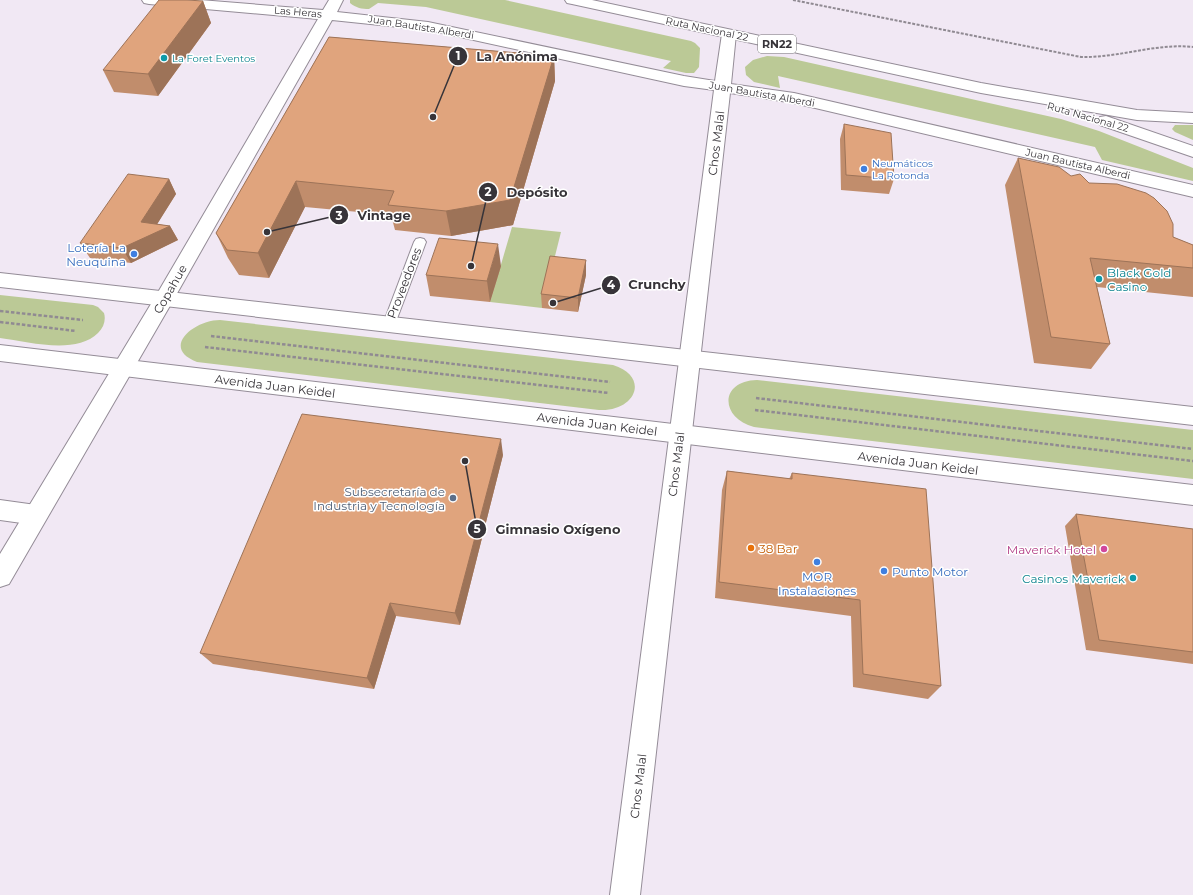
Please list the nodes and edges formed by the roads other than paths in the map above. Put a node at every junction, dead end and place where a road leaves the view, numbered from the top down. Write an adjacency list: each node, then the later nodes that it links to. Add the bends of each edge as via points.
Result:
1 (149, 0): 4 (main road, Las Heras)
2 (336, 0): 4 (main road, Copahue)
3 (572, 0): 5 (main road, Ruta Nacional 22 / RN22)
4 (328, 15): 6 (main road, Juan Bautista Alberdi, via 428,26); 13 (main road, Copahue)
5 (729, 34): 6 (main road, Chos Malal); 7 (main road, Ruta Nacional 22 / RN22)
6 (723, 87): 10 (main road, Juan Bautista Alberdi, via 794,98); 16 (main road, Chos Malal)
7 (981, 88): 8 (main road, Ruta Nacional 22 / RN22, via 1110,111); 9 (main road, Ruta Nacional 22 / RN22, via 1106,121)
8 (1193, 118)
9 (1193, 152)
10 (1193, 191)
11 (420, 242): 14 (lane, Proveedores)
12 (0, 280): 13 (main road)
13 (164, 299): 14 (main road); 17 (main road, Copahue)
14 (389, 324): 16 (main road)
15 (0, 353): 17 (main road, Avenida Juan Keidel)
16 (689, 359): 18 (main road); 19 (main road, Chos Malal)
17 (124, 368): 19 (main road, Avenida Juan Keidel); 22 (main road, Copahue)
18 (1193, 416)
19 (680, 434): 20 (main road, Avenida Juan Keidel); 24 (main road, Chos Malal)
20 (1193, 495)
21 (0, 510): 22 (street)
22 (36, 515): 23 (main road, Copahue)
23 (0, 576)
24 (625, 895)

